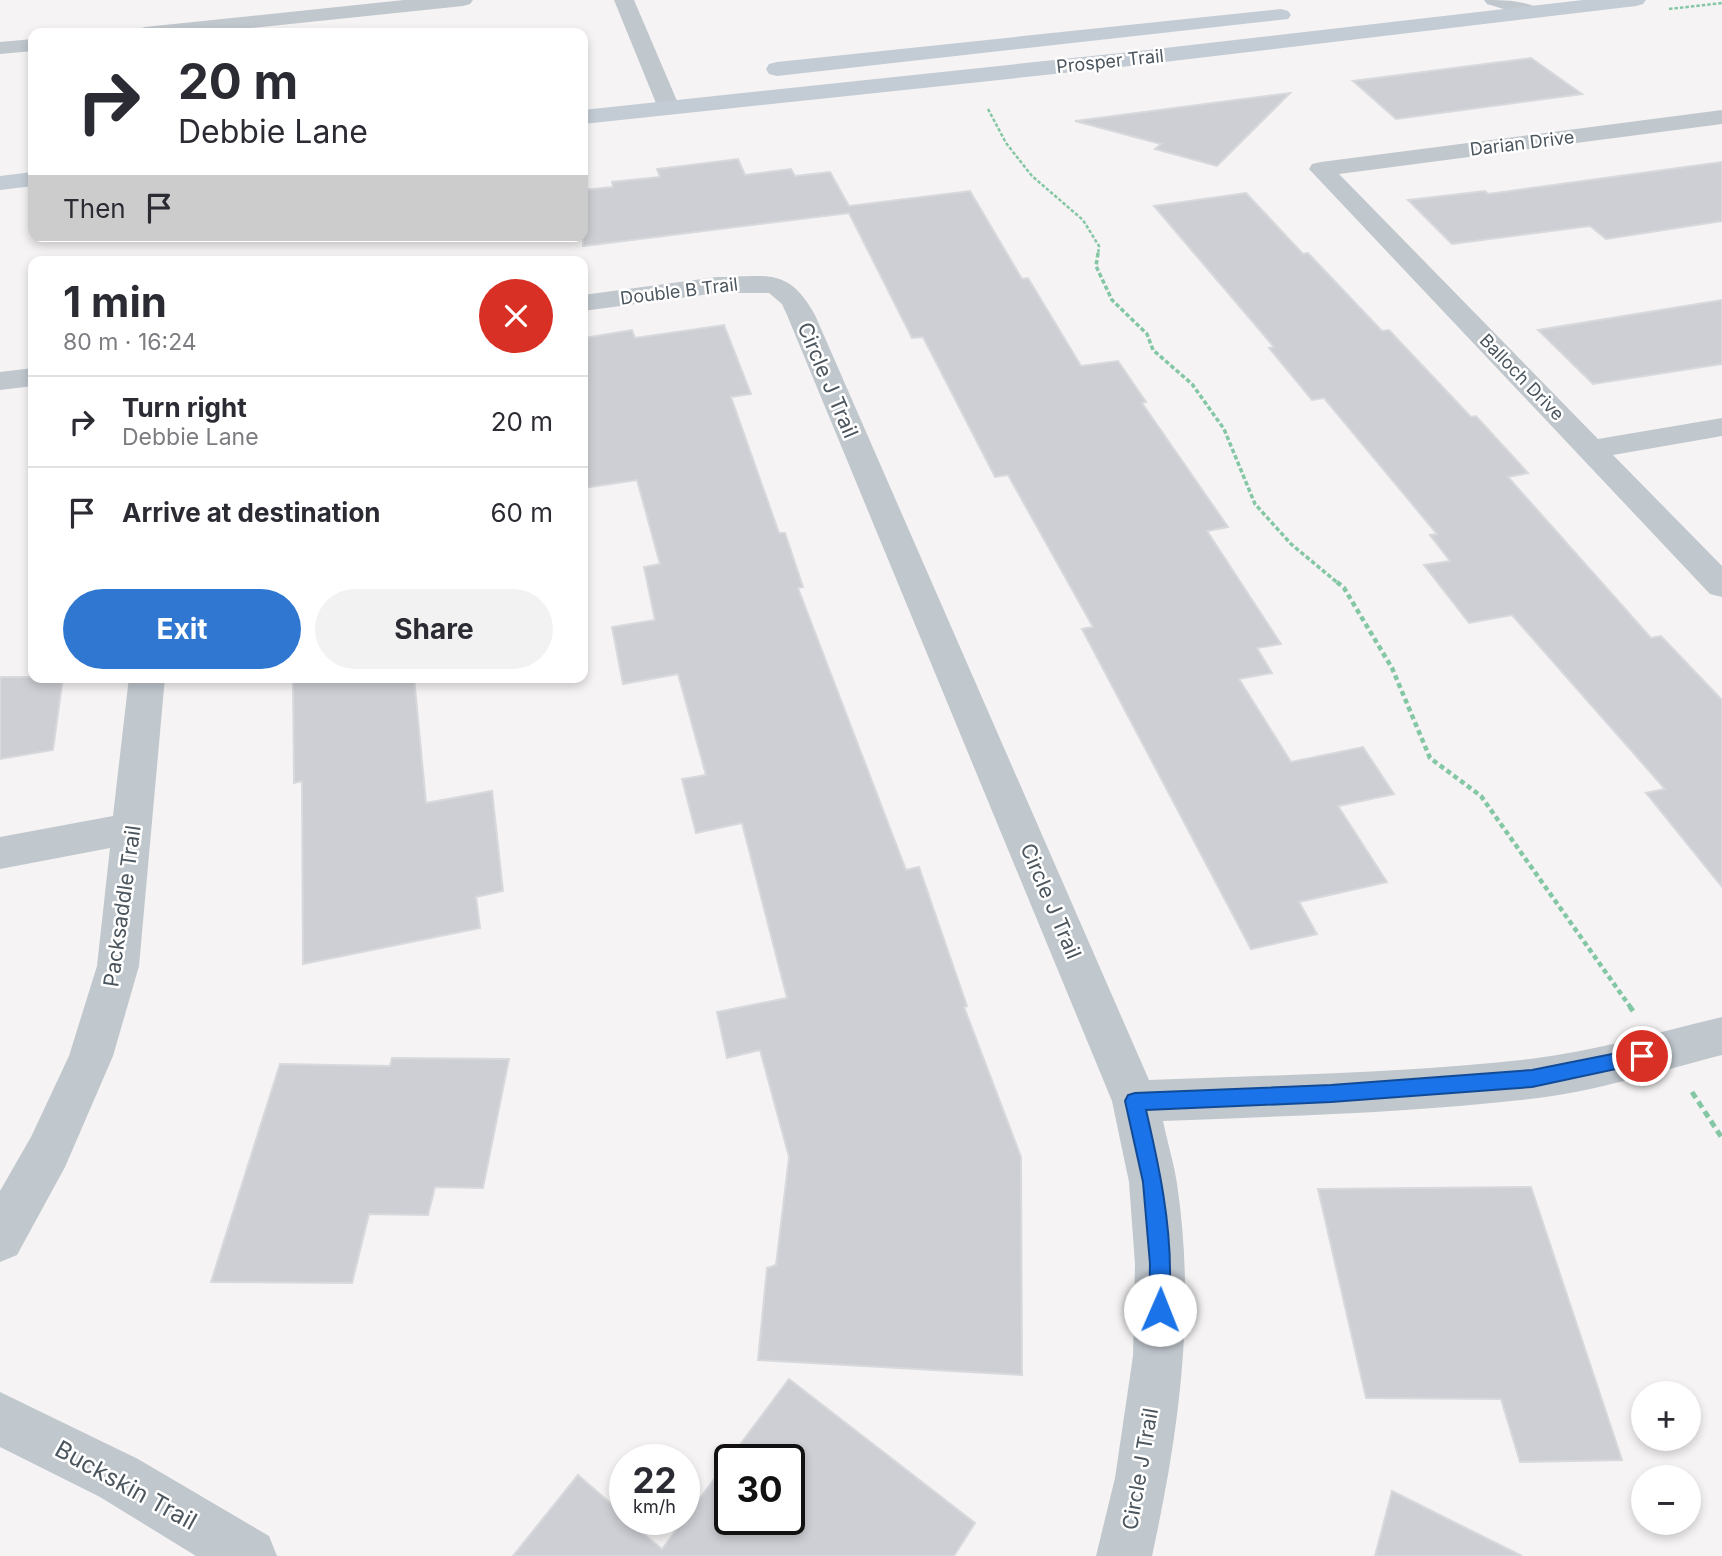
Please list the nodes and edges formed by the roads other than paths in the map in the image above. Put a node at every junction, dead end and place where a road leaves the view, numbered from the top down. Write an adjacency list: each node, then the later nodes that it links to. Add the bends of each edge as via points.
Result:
1 (463, 0): 7 (street)
2 (624, 0): 11 (street)
3 (1494, 0): 5 (street)
4 (1636, 0): 5 (main road, Prosper Trail)
5 (1531, 6): 13 (main road, Prosper Trail, via 1130,59)
6 (1308, 12): 10 (main road, Prosper Trail)
7 (193, 28)
8 (28, 45): 9 (street)
9 (0, 48)
10 (756, 72)
11 (666, 81): 12 (main road); 13 (street)
12 (634, 85)
13 (669, 108): 14 (main road, Prosper Trail)
14 (588, 116)
15 (1722, 117): 16 (street, Darian Drive)
16 (1321, 169): 24 (street, Balloch Drive)
17 (28, 180): 18 (main road)
18 (0, 183)
19 (776, 285): 20 (street, Double B Trail, via 717,285); 30 (street, Circle J Trail, via 801,315)
20 (588, 302)
21 (28, 378): 22 (street)
22 (0, 381)
23 (1722, 427): 24 (street)
24 (1591, 449): 25 (street, Balloch Drive)
25 (1722, 586)
26 (146, 683): 27 (street, Packsaddle Trail)
27 (134, 828): 28 (street); 31 (street, Packsaddle Trail, via 118,966 91,1056 48,1152)
28 (0, 853)
29 (1722, 1036): 30 (street, via 1532,1079 1331,1094)
30 (1135, 1101): 34 (street, Circle J Trail, via 1154,1196 1160,1264 1159,1356 1142,1478)
31 (0, 1238)
32 (0, 1419): 33 (street, Buckskin Trail, via 119,1478)
33 (248, 1556)
34 (1124, 1556)

